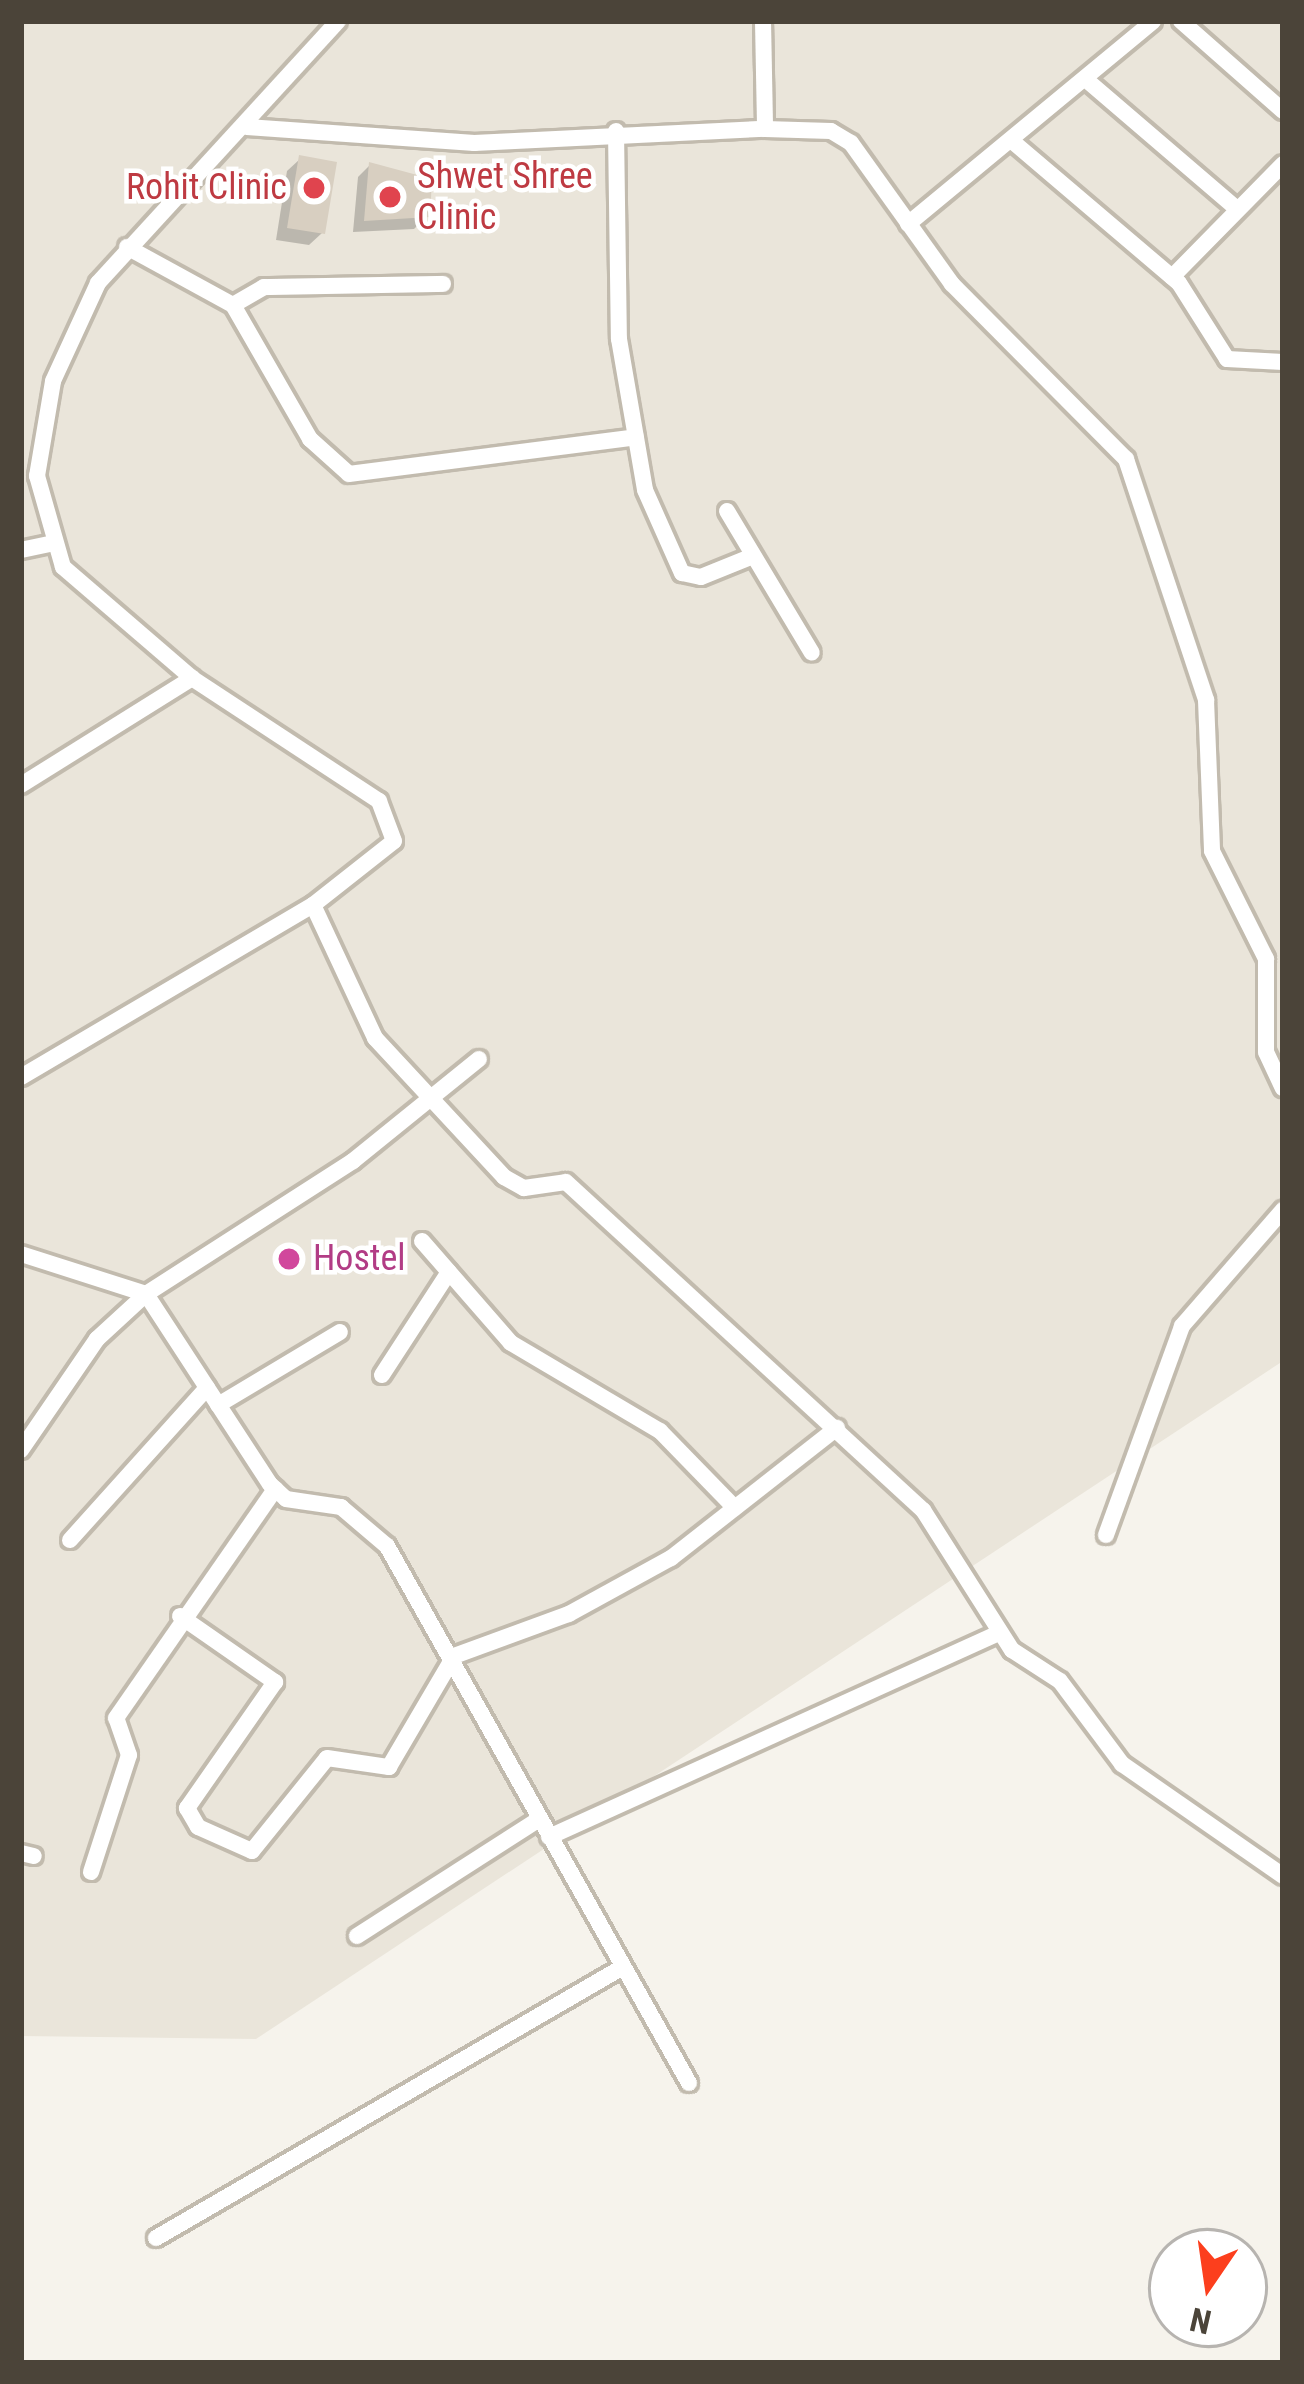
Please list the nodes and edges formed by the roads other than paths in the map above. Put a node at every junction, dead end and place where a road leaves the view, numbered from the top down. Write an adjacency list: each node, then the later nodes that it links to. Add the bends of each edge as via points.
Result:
1 (338, 21): 7 (street)
2 (764, 21): 8 (street)
3 (1153, 21): 5 (street)
4 (1181, 21): 6 (street)
5 (1090, 83): 10 (street); 12 (street)
6 (1283, 111)
7 (247, 128): 9 (street, via 456,143); 14 (street)
8 (765, 129): 9 (street); 13 (street, via 842,135)
9 (616, 131): 19 (street, via 619,339)
10 (1012, 141): 13 (street); 15 (street)
11 (1283, 164): 12 (street)
12 (1237, 209): 15 (street)
13 (908, 224): 30 (street, via 1046,386 1111,432 1126,459 1206,700 1212,850 1265,959 1266,1052)
14 (127, 247): 17 (street); 21 (street, via 53,381 37,476)
15 (1172, 278): 18 (street, via 1227,359)
16 (443, 284): 17 (street, via 264,287)
17 (233, 305): 19 (street, via 310,439 349,474)
18 (1283, 362)
19 (636, 437): 23 (street, via 682,573 701,578)
20 (727, 511): 23 (street)
21 (50, 544): 22 (street); 25 (street)
22 (21, 550)
23 (753, 556): 24 (street)
24 (812, 653)
25 (192, 678): 26 (street); 27 (street, via 390,814 383,857)
26 (21, 785)
27 (313, 905): 29 (street); 31 (street, via 358,1012)
28 (479, 1059): 31 (street)
29 (21, 1077)
30 (1283, 1088)
31 (433, 1100): 36 (street); 41 (street, via 519,1188 566,1182)
32 (1283, 1210): 45 (street, via 1182,1326)
33 (422, 1241): 35 (street)
34 (21, 1253): 36 (street)
35 (449, 1272): 38 (street); 44 (street, via 525,1355 660,1431)
36 (146, 1294): 39 (street); 42 (street, via 97,1339)
37 (340, 1331): 40 (street)
38 (382, 1375)
39 (207, 1388): 40 (street); 46 (street)
40 (218, 1405): 43 (street)
41 (837, 1428): 44 (street); 48 (street, via 923,1510)
42 (21, 1450)
43 (274, 1489): 47 (street); 49 (street, via 359,1519)
44 (735, 1508): 49 (street, via 619,1588)
45 (1106, 1535)
46 (70, 1540)
47 (180, 1616): 49 (street, via 275,1682 187,1808 243,1853 327,1758 389,1767); 52 (street, via 116,1718 130,1755)
48 (1000, 1632): 51 (street); 53 (street, via 1060,1681 1142,1784)
49 (454, 1656): 50 (street)
50 (539, 1819): 51 (street); 54 (street)
51 (549, 1837): 55 (street)
52 (91, 1872)
53 (1283, 1876)
54 (357, 1936)
55 (623, 1967): 56 (street); 57 (street)
56 (689, 2083)
57 (156, 2238)

